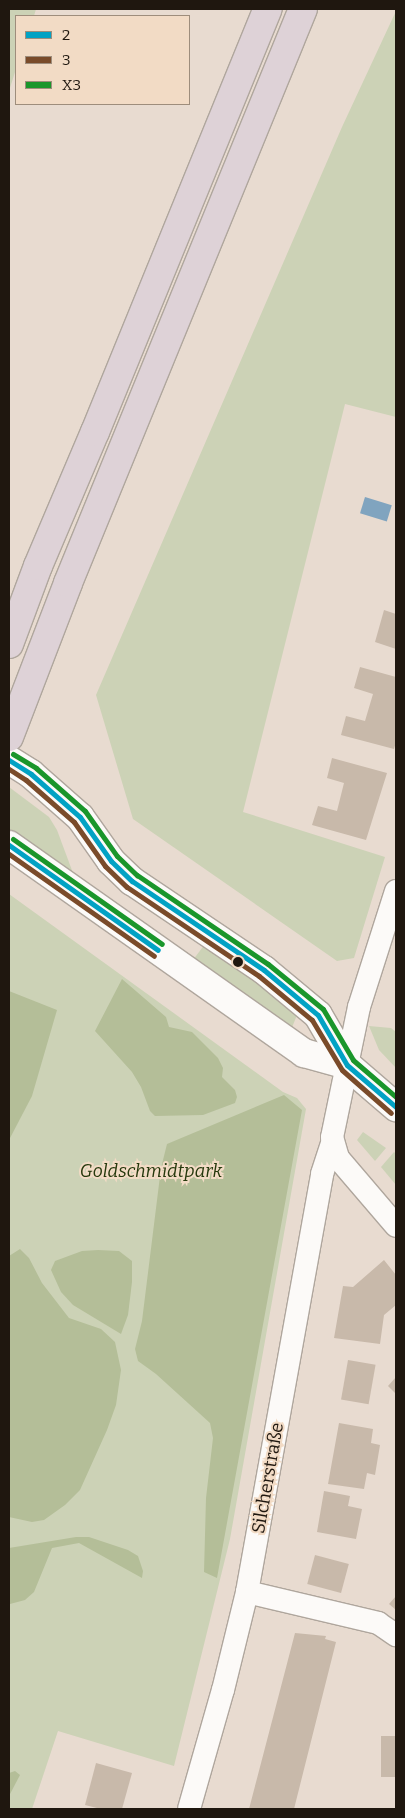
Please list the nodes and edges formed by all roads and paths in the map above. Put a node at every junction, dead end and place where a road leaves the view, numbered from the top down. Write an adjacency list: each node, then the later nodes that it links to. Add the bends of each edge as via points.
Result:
1 (268, 9): 3 (highway, via 38,566)
2 (303, 9): 4 (highway, via 68,583)
3 (9, 644)
4 (9, 737)
5 (9, 760): 8 (main road, via 31,774 80,818 111,861 132,881 264,970 318,1015)
6 (9, 845): 8 (main road, via 304,1053)
7 (396, 890): 8 (street, Silcherstraße, via 359,1007)
8 (347, 1065): 9 (main road); 10 (street, Silcherstraße, via 333,1125)
9 (396, 1107)
10 (332, 1144): 11 (street, via 338,1158); 12 (street, Silcherstraße, via 322,1174)
11 (396, 1226)
12 (248, 1592): 13 (street, via 378,1623); 14 (street, Silcherstraße)
13 (396, 1635)
14 (189, 1809)

